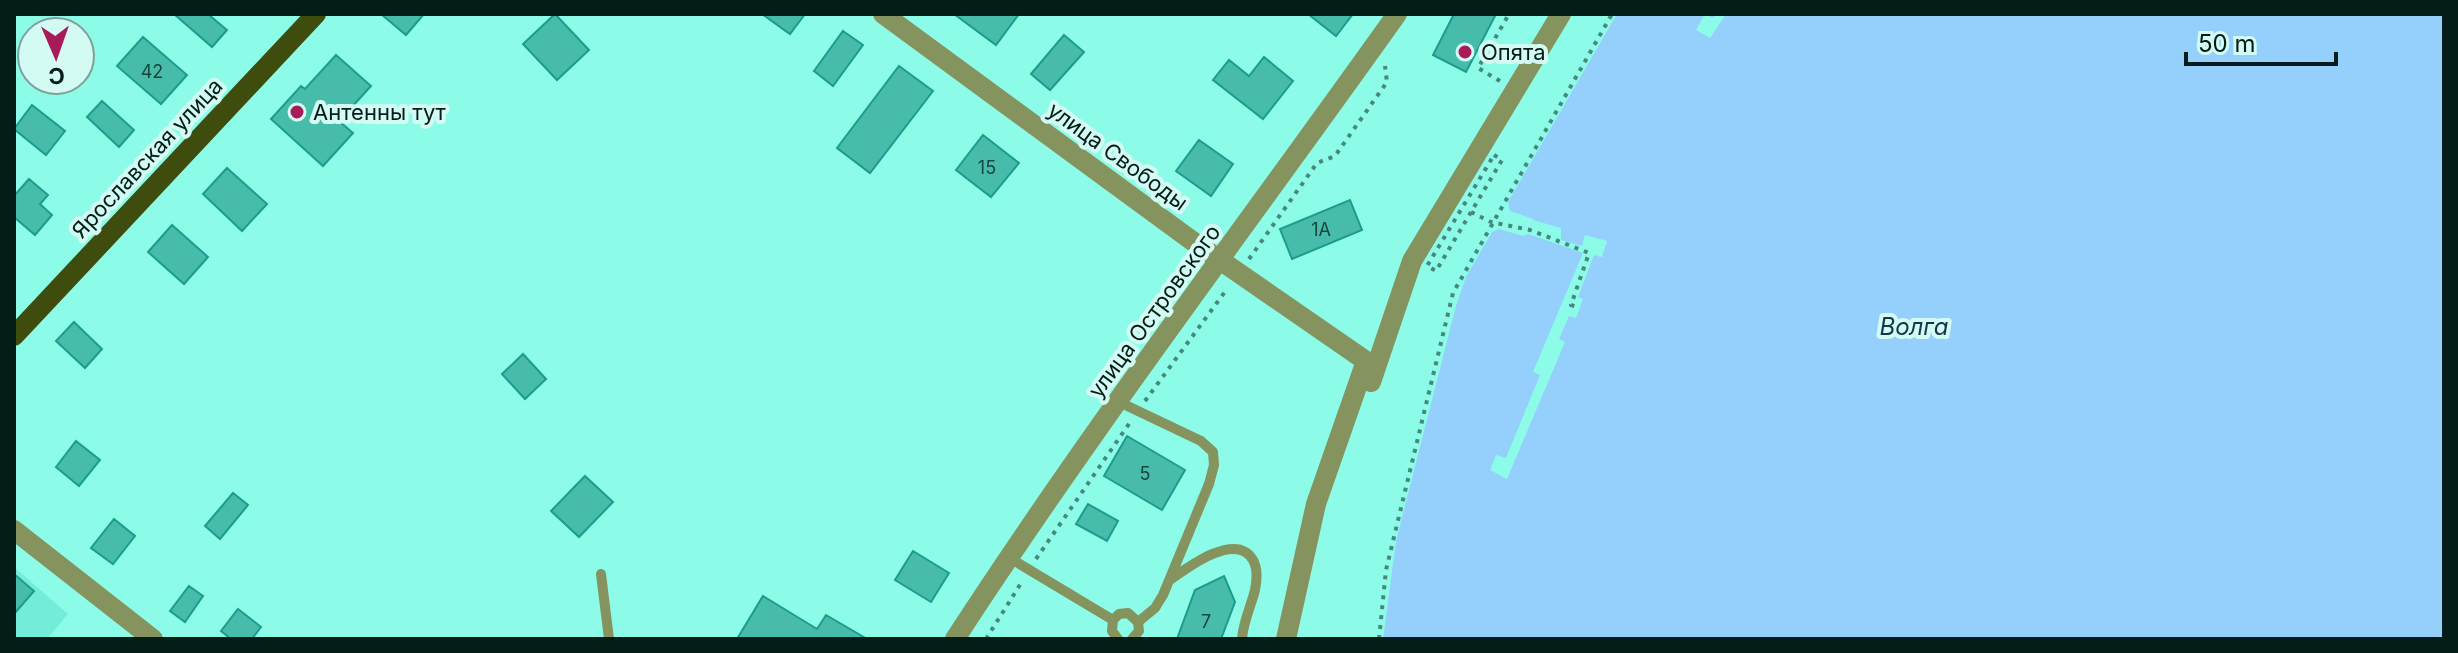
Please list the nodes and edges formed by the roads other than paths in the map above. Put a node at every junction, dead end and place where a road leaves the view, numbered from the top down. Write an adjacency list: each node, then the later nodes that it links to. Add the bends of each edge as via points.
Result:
1 (316, 14): 6 (main road, Ярославская улица)
2 (883, 14): 5 (street, улица Свободы)
3 (1397, 14): 5 (street, улица Островского)
4 (1561, 14): 21 (street, via 1412,261 1329,507)
5 (1221, 260): 7 (street, улица Островского); 20 (street, улица Свободы, via 1366,361 1316,504)
6 (14, 336)
7 (1117, 401): 9 (street, улица Островского); 11 (lane, via 1201,441 1213,452 1209,484)
8 (14, 530): 14 (street)
9 (1008, 557): 12 (lane); 16 (street, улица Островского)
10 (601, 574): 15 (lane)
11 (1169, 581): 13 (lane, via 1155,608); 19 (lane, via 1222,551 1238,548 1250,555 1257,568)
12 (1113, 620): 13 (lane, via 1128,613); 17 (lane)
13 (1138, 622): 18 (lane)
14 (153, 639)
15 (609, 639)
16 (955, 639)
17 (1118, 639)
18 (1132, 639)
19 (1242, 639)
20 (1286, 639)
21 (1299, 639)

